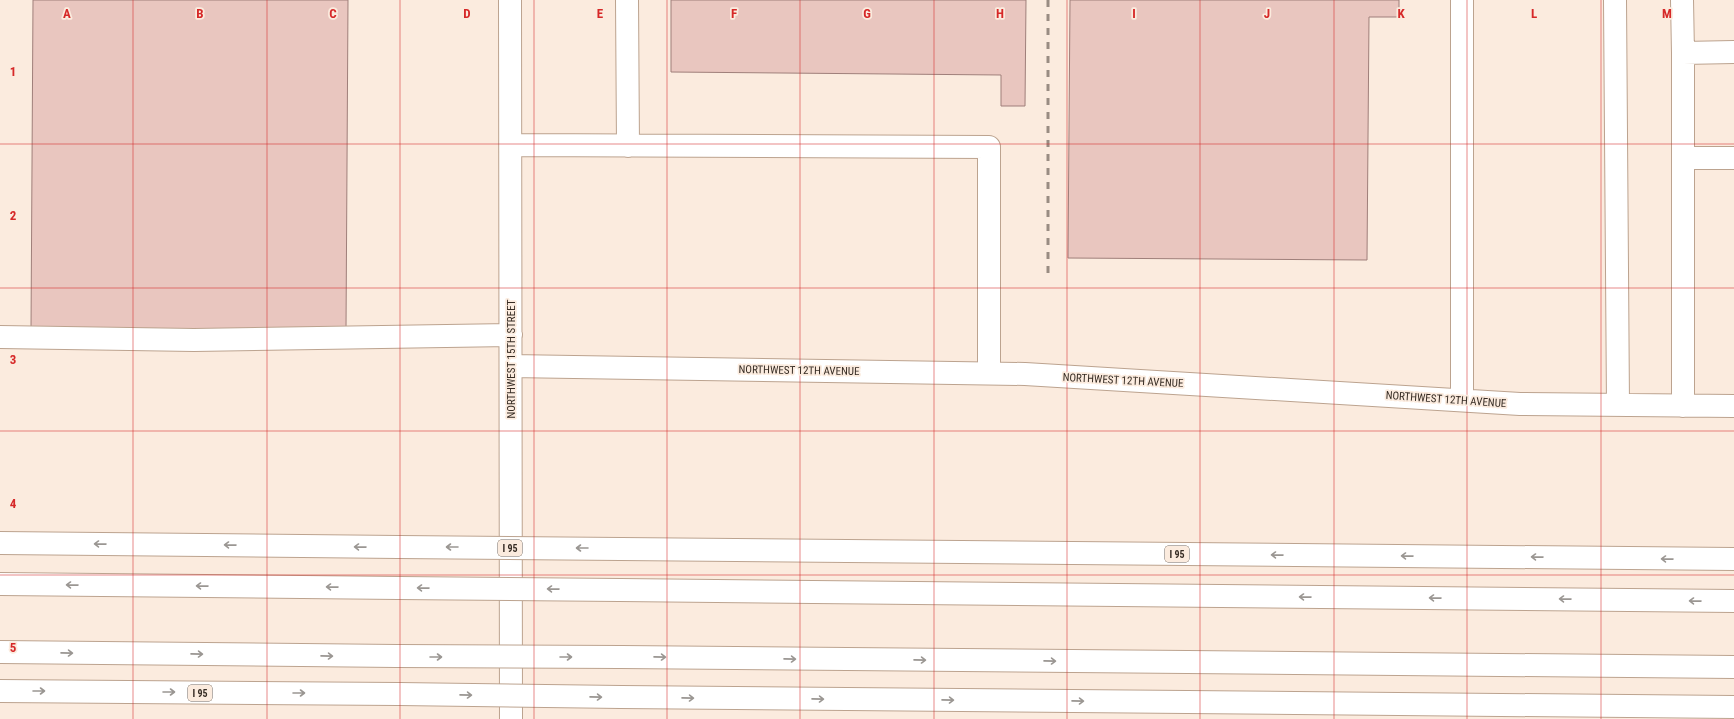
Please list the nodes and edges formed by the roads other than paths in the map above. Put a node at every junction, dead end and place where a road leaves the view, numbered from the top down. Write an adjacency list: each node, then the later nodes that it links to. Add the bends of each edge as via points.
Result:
1 (510, 0): 8 (main road, NORTHWEST 15TH STREET)
2 (627, 0): 9 (main road)
3 (1462, 0): 16 (main road)
4 (1615, 0): 17 (main road)
5 (1682, 0): 7 (main road)
6 (1734, 52): 7 (main road)
7 (1683, 53): 10 (main road)
8 (511, 145): 9 (main road); 12 (main road, NORTHWEST 15TH STREET)
9 (628, 146): 15 (main road, via 989,147)
10 (1683, 158): 11 (main road); 18 (main road)
11 (1734, 158)
12 (511, 335): 13 (main road, via 194,340); 14 (main road, NORTHWEST 15TH STREET)
13 (0, 337)
14 (511, 366): 15 (main road, NORTHWEST 12TH AVENUE); 28 (main road, NORTHWEST 15TH STREET)
15 (989, 373): 16 (main road, NORTHWEST 12TH AVENUE)
16 (1462, 400): 17 (main road, NORTHWEST 12TH AVENUE, via 1520,404)
17 (1618, 405): 18 (main road, NORTHWEST 12TH AVENUE)
18 (1683, 406): 19 (main road, NORTHWEST 12TH AVENUE)
19 (1734, 406)
20 (0, 543): 21 (main road, I 95, one-way to 20, bridge)
21 (1734, 559)
22 (0, 584): 23 (main road, one-way to 22, bridge)
23 (1734, 601)
24 (0, 652): 25 (main road, one-way to 25, bridge)
25 (1734, 667)
26 (0, 691): 27 (main road, I 95, one-way to 27, bridge)
27 (1734, 707)
28 (511, 719)

